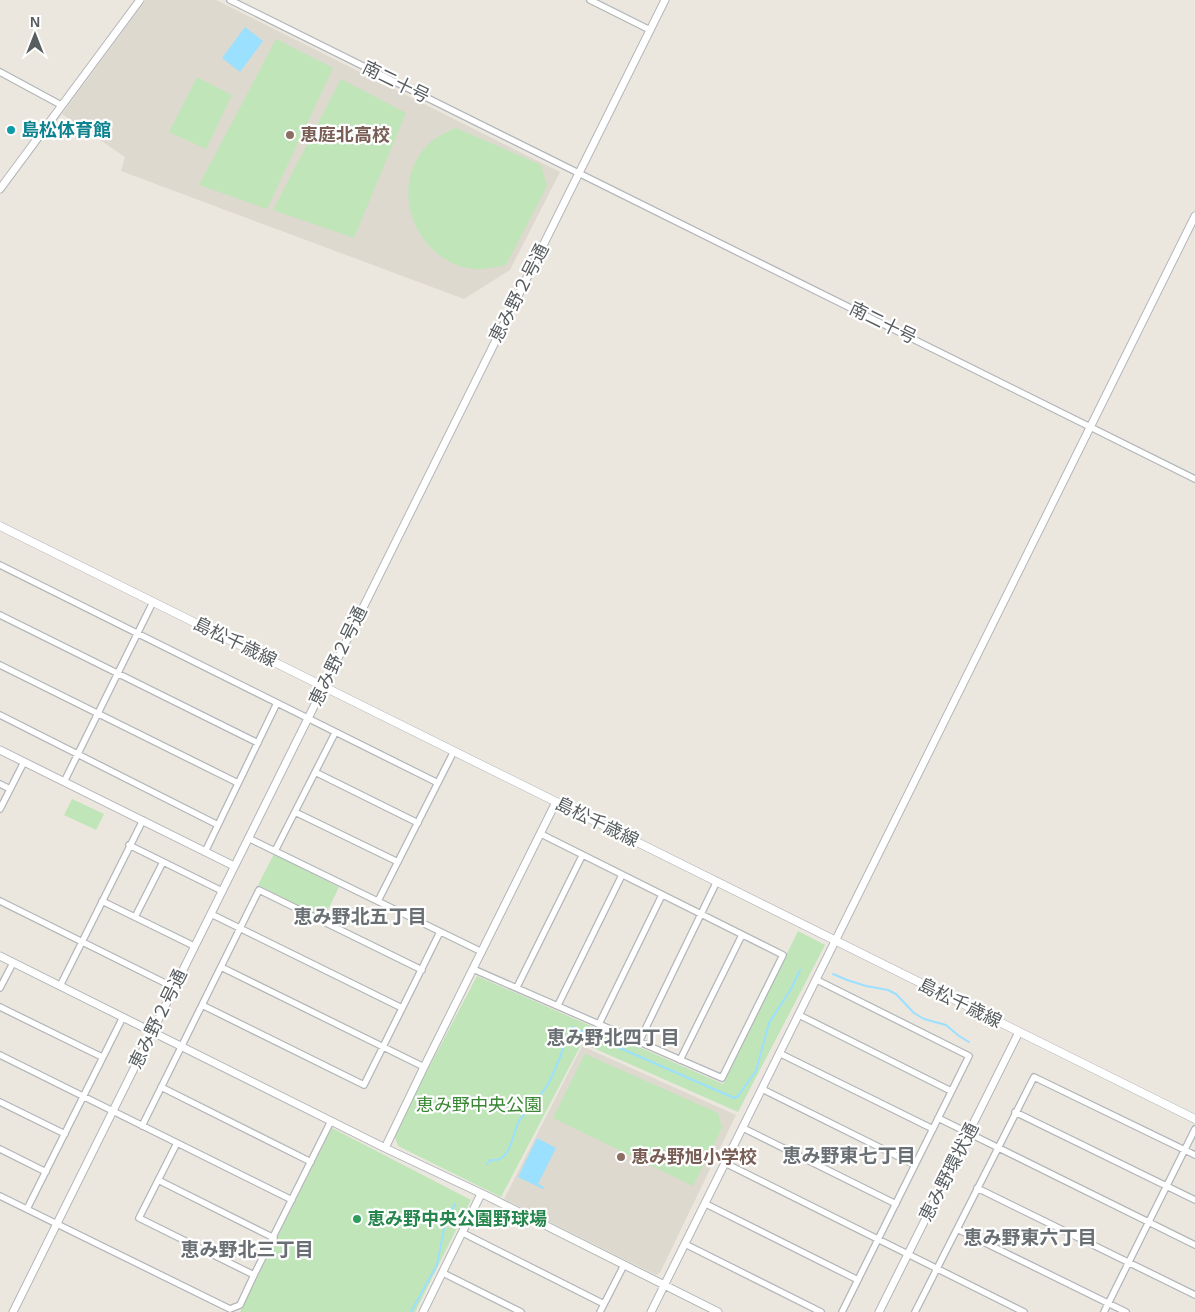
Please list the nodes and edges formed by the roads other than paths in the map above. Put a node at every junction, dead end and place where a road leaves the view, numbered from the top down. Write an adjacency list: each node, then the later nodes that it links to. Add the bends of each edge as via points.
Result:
1 (140, 0): 7 (street)
2 (230, 0): 8 (street, 南二十号)
3 (590, 0): 5 (street)
4 (664, 0): 5 (street, 恵み野２号通)
5 (645, 28): 8 (street, 恵み野２号通)
6 (0, 72): 7 (street)
7 (61, 105): 9 (street)
8 (579, 172): 11 (street, 南二十号); 20 (street, 恵み野２号通)
9 (0, 189)
10 (1195, 216): 11 (street)
11 (1090, 426): 12 (street, 南二十号); 66 (street)
12 (1195, 479)
13 (0, 526): 15 (main road, 島松千歳線)
14 (0, 564): 17 (street)
15 (153, 602): 17 (street); 20 (main road, 島松千歳線)
16 (0, 615): 19 (street)
17 (137, 633): 19 (street); 21 (street)
18 (0, 665): 22 (street)
19 (118, 674): 22 (street); 26 (street)
20 (323, 686): 24 (street, 恵み野２号通); 28 (main road, 島松千歳線)
21 (277, 704): 24 (street); 26 (street)
22 (97, 714): 29 (street); 33 (street)
23 (0, 716): 29 (street)
24 (307, 718): 25 (street); 44 (street, 恵み野２号通)
25 (335, 733): 31 (street); 34 (street)
26 (258, 743): 33 (street)
27 (0, 750): 30 (street)
28 (454, 752): 34 (street); 37 (main road, 島松千歳線)
29 (78, 754): 32 (street); 42 (street)
30 (24, 762): 32 (street); 36 (street)
31 (315, 772): 39 (street); 41 (street)
32 (64, 782): 40 (street)
33 (238, 783): 42 (street)
34 (438, 783): 41 (street)
35 (0, 784): 36 (street)
36 (10, 789): 38 (street)
37 (556, 802): 43 (street); 53 (main road, 島松千歳線)
38 (0, 809)
39 (295, 812): 46 (street); 50 (street)
40 (143, 820): 45 (street); 47 (street)
41 (418, 823): 50 (street)
42 (218, 824): 47 (street)
43 (541, 834): 48 (street); 68 (street)
44 (248, 838): 46 (street); 51 (street, 恵み野２号通)
45 (129, 845): 49 (street); 57 (street)
46 (275, 851): 58 (street)
47 (205, 852): 51 (street)
48 (582, 856): 52 (street); 78 (street)
49 (162, 862): 54 (street); 61 (street)
50 (398, 862): 58 (street)
51 (234, 866): 54 (street, 恵み野２号通)
52 (622, 875): 55 (street); 80 (street)
53 (717, 881): 60 (street); 66 (main road, 島松千歳線)
54 (222, 891): 59 (street, 恵み野２号通)
55 (662, 895): 60 (street); 85 (street)
56 (0, 901): 65 (street)
57 (102, 901): 61 (street); 65 (street)
58 (378, 901): 63 (street)
59 (211, 914): 62 (street); 67 (street, 恵み野２号通)
60 (702, 915): 64 (street); 88 (street)
61 (135, 917): 67 (street)
62 (239, 928): 71 (street); 73 (street, via 259,890); 82 (street)
63 (440, 932): 68 (street); 73 (street)
64 (742, 935): 94 (street); 94 (street, via 783,955 731,1061 722,1078)
65 (82, 941): 75 (street); 76 (street)
66 (836, 942): 74 (street); 87 (main road, 島松千歳線)
67 (194, 946): 76 (street, 恵み野２号通)
68 (482, 952): 72 (street)
69 (0, 956): 70 (street)
70 (13, 963): 75 (street); 77 (street)
71 (221, 966): 79 (street); 90 (street)
72 (474, 969): 78 (street); 95 (street)
73 (422, 970): 82 (street)
74 (817, 980): 83 (street); 98 (street, via 969,1056)
75 (60, 986): 84 (street)
76 (173, 987): 86 (street, 恵み野２号通)
77 (0, 988)
78 (517, 988): 80 (street)
79 (202, 1005): 89 (street); 90 (street, via 364,1085)
80 (558, 1005): 85 (street)
81 (0, 1007): 93 (street)
82 (402, 1008): 90 (street)
83 (799, 1015): 91 (street); 98 (street)
84 (122, 1017): 86 (street); 93 (street)
85 (598, 1024): 88 (street)
86 (152, 1032): 89 (street); 101 (street, 恵み野２号通)
87 (1019, 1032): 104 (main road, 島松千歳線); 110 (street, 恵み野環状通)
88 (639, 1042): 94 (street)
89 (181, 1046): 96 (street); 105 (street)
90 (384, 1046): 95 (street)
91 (779, 1053): 97 (street); 108 (street)
92 (0, 1055): 99 (street)
93 (102, 1057): 99 (street)
94 (680, 1060)
95 (424, 1067): 114 (street)
96 (162, 1087): 106 (street); 118 (street)
97 (762, 1089): 107 (street); 120 (street)
98 (951, 1092): 103 (street)
99 (84, 1096): 101 (street); 111 (street)
100 (0, 1102): 111 (street)
101 (113, 1111): 106 (street); 133 (street, 恵み野２号通)
102 (1015, 1112): 113 (street); 116 (street, via 1034,1076); 123 (street)
103 (938, 1118): 108 (street); 110 (street)
104 (1195, 1118)
105 (331, 1120): 114 (street); 118 (street)
106 (142, 1126): 112 (street)
107 (743, 1128): 119 (street); 130 (street)
108 (933, 1129): 120 (street)
109 (1195, 1130): 116 (street)
110 (968, 1133): 113 (street); 140 (street, 恵み野環状通)
111 (65, 1134): 121 (street)
112 (177, 1143): 122 (street); 127 (street)
113 (998, 1147): 124 (street); 132 (street)
114 (385, 1148): 125 (street)
115 (0, 1149): 121 (street)
116 (1185, 1150): 117 (street); 123 (street)
117 (1195, 1155)
118 (311, 1162): 127 (street)
119 (725, 1163): 129 (street); 137 (street)
120 (915, 1165): 130 (street)
121 (46, 1172): 131 (street)
122 (158, 1180): 136 (street); 145 (street, via 140,1218)
123 (1167, 1186): 128 (street); 132 (street)
124 (977, 1188): 134 (street); 141 (street)
125 (481, 1194): 135 (street); 142 (street)
126 (0, 1196): 131 (street)
127 (292, 1200): 136 (street)
128 (1195, 1200)
129 (706, 1204): 138 (street); 146 (street)
130 (896, 1204): 137 (street)
131 (27, 1209): 133 (street)
132 (1149, 1222): 139 (street); 141 (street)
133 (57, 1224): 151 (street); 153 (street, 恵み野２号通)
134 (958, 1229): 143 (street); 149 (street)
135 (463, 1233): 144 (street); 150 (street)
136 (274, 1238): 145 (street)
137 (878, 1240): 140 (street); 146 (street)
138 (685, 1244): 147 (street); 160 (street)
139 (1195, 1245)
140 (908, 1254): 143 (street); 162 (street, 恵み野環状通)
141 (1129, 1262): 148 (street); 149 (street)
142 (624, 1265): 147 (street); 150 (street)
143 (937, 1268): 152 (street); 163 (street)
144 (443, 1273): 155 (street); 156 (street)
145 (254, 1275): 151 (street, via 240,1305 230,1310)
146 (858, 1280): 161 (street)
147 (665, 1285): 158 (street); 159 (street)
148 (1195, 1296)
149 (1108, 1303): 164 (street); 165 (street)
150 (604, 1304): 157 (street)
151 (220, 1306): 154 (street)
152 (918, 1311)
153 (12, 1312)
154 (217, 1312)
155 (423, 1312)
156 (522, 1312)
157 (600, 1312)
158 (651, 1312)
159 (718, 1312)
160 (821, 1312)
161 (842, 1312)
162 (879, 1312)
163 (1024, 1312)
164 (1104, 1312)
165 (1126, 1312)

